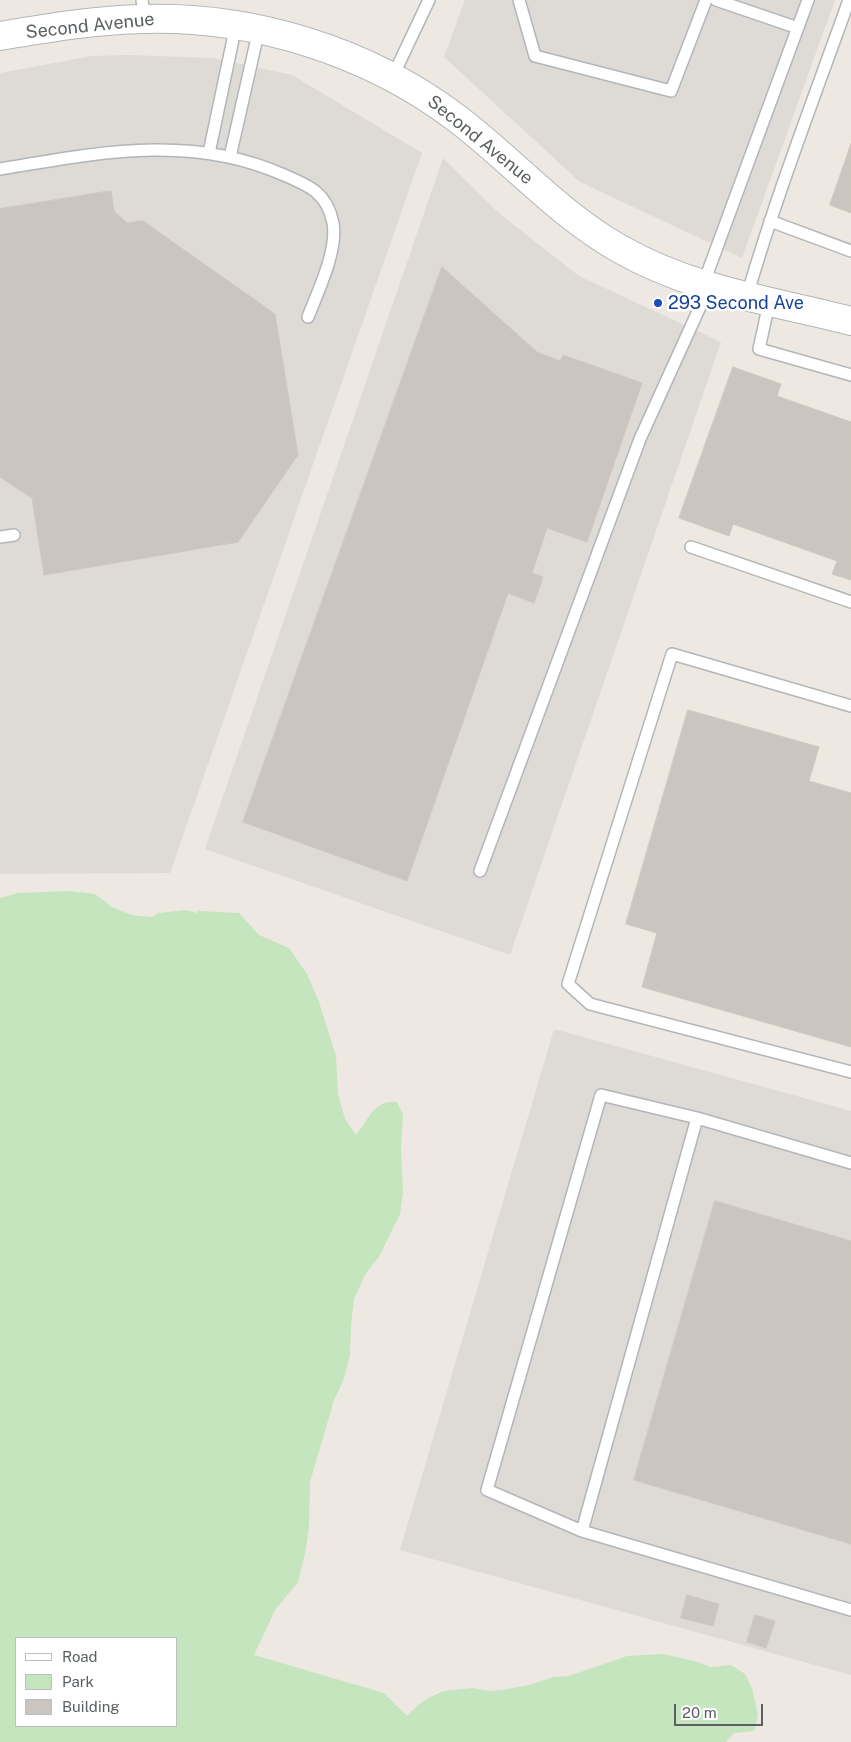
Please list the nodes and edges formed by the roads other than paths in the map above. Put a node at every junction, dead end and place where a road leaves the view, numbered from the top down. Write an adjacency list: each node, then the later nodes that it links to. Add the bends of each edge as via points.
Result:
1 (519, 0): 2 (lane, via 535,56 671,91)
2 (706, 0)
3 (716, 0): 9 (lane)
4 (808, 0): 9 (lane)
5 (850, 0): 15 (lane)
6 (427, 1): 11 (lane)
7 (144, 9): 8 (street, Second Avenue); 10 (street, Second Avenue)
8 (247, 27): 11 (street, Second Avenue, via 330,50); 12 (lane); 13 (lane)
9 (798, 28): 17 (lane)
10 (0, 36)
11 (392, 78): 17 (street, Second Avenue, via 414,89 477,134 572,216 603,238 652,265)
12 (209, 153): 13 (lane); 14 (lane, via 124,150)
13 (230, 157): 19 (lane, via 306,184 326,204 333,224 332,252)
14 (0, 169)
15 (770, 221): 16 (lane); 18 (lane)
16 (851, 251)
17 (706, 286): 18 (street, Second Avenue); 27 (lane, via 640,438)
18 (758, 300): 20 (street, Second Avenue); 21 (lane, via 759,350)
19 (308, 318)
20 (851, 321)
21 (851, 375)
22 (14, 535): 23 (lane)
23 (0, 537)
24 (691, 547): 25 (lane)
25 (851, 602)
26 (851, 706): 28 (lane, via 672,654 568,984 590,1004)
27 (480, 871)
28 (851, 1072)
29 (697, 1118): 30 (lane); 31 (lane); 31 (lane, via 601,1095 487,1490)
30 (851, 1163)
31 (582, 1532): 32 (lane)
32 (851, 1610)

